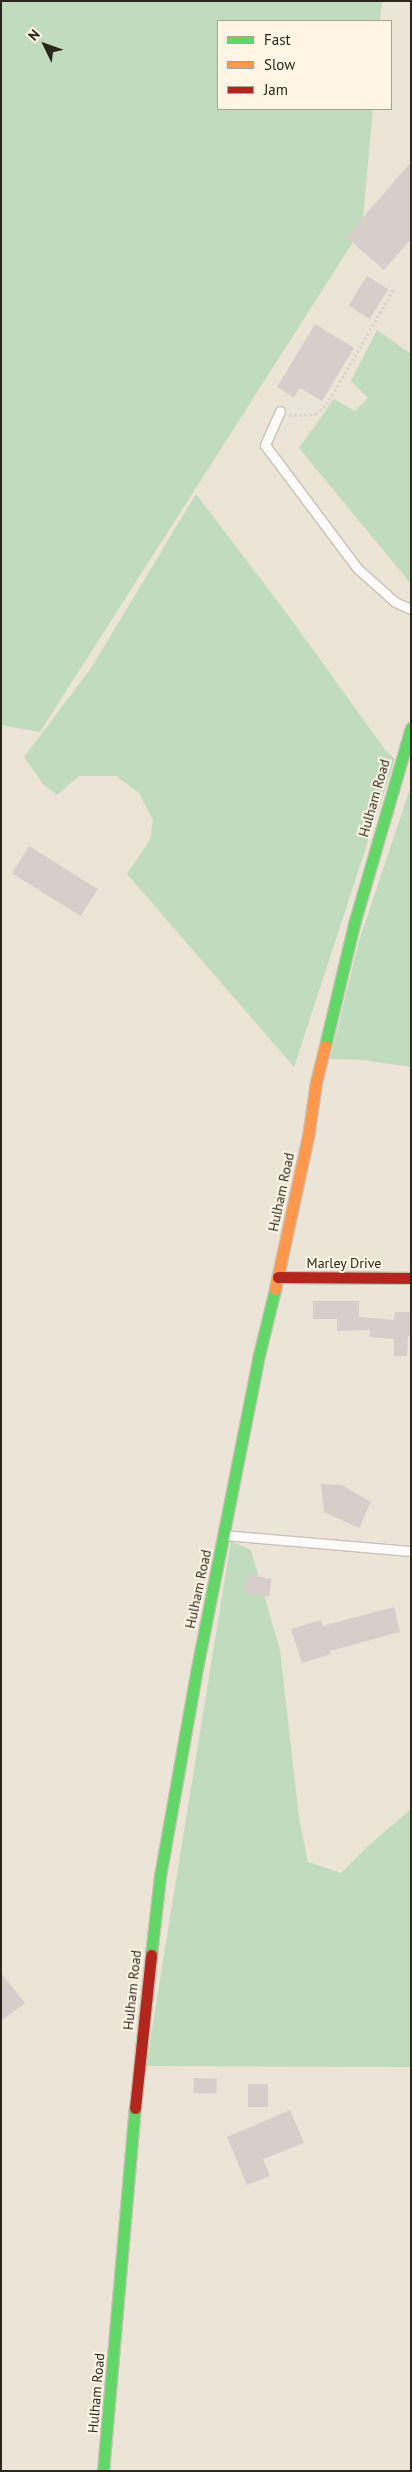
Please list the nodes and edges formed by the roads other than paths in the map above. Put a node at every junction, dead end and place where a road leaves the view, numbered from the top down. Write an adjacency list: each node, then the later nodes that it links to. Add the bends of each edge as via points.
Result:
1 (280, 411): 2 (lane, via 265,446 357,568 395,602)
2 (411, 609)
3 (411, 728): 4 (street, Hulham Road, via 350,943 316,1082 308,1137)
4 (278, 1277): 5 (street, Marley Drive); 6 (street, Hulham Road, via 258,1359)
5 (411, 1278)
6 (224, 1535): 7 (lane); 8 (street, Hulham Road, via 160,1876 137,2081)
7 (411, 1551)
8 (103, 2471)

